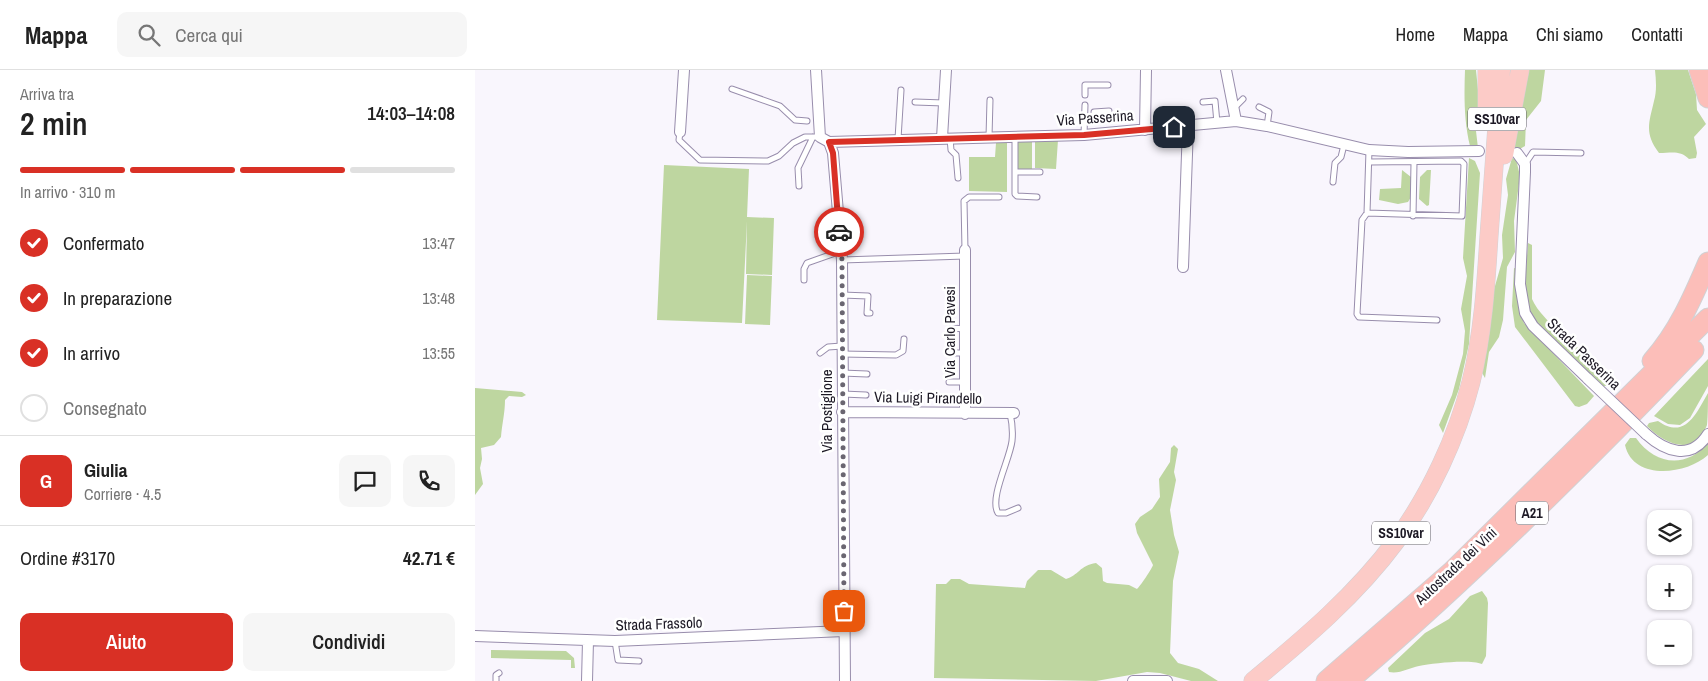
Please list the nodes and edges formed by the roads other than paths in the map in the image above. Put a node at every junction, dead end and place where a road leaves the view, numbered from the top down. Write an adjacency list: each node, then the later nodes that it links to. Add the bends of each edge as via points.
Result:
1 (684, 70): 32 (street)
2 (816, 70): 26 (street, Via Postiglione)
3 (947, 70): 20 (street)
4 (1145, 70): 31 (street)
5 (1487, 70): 49 (highway, via 1486,164)
6 (1501, 70): 49 (highway, SS10var)
7 (1519, 70): 49 (highway, via 1503,161)
8 (1699, 70): 15 (highway)
9 (1226, 73): 10 (lane); 23 (street)
10 (1237, 76)
11 (1108, 85): 14 (lane, via 1085,84)
12 (732, 90): 26 (lane, via 780,106 795,120)
13 (901, 90): 38 (lane)
14 (1085, 95)
15 (1708, 98)
16 (1243, 99): 23 (lane)
17 (991, 100): 35 (lane)
18 (915, 102): 20 (lane)
19 (1203, 102): 28 (lane, via 1215,101)
20 (945, 103): 36 (street)
21 (1085, 105): 33 (lane)
22 (1259, 107): 30 (lane, via 1269,112)
23 (1233, 109): 27 (street)
24 (1109, 111): 25 (lane, via 1094,112)
25 (1094, 118)
26 (813, 121): 37 (street, Via Postiglione)
27 (1236, 121): 28 (street, Via Passerina); 30 (street, Via Passerina)
28 (1217, 123): 29 (street, Via Passerina)
29 (1188, 126): 31 (street, Via Passerina); 60 (street)
30 (1267, 126): 39 (street, Via Passerina)
31 (1145, 130): 33 (street, Via Passerina)
32 (680, 132): 37 (lane, via 679,140 700,160 768,161 805,137)
33 (1091, 132): 34 (street, Via Passerina)
34 (1015, 136): 35 (street, Via Passerina); 47 (lane)
35 (989, 137): 36 (street, Via Passerina)
36 (946, 138): 38 (street, Via Passerina); 50 (lane, via 956,155)
37 (821, 139): 38 (street, Via Passerina); 52 (lane, via 798,168); 58 (street, Via Postiglione, via 833,153)
38 (898, 139)
39 (1344, 145): 40 (street, Via Passerina); 51 (lane, via 1341,157 1335,163)
40 (1369, 150): 41 (street, Via Passerina); 44 (lane)
41 (1479, 151)
42 (1517, 153): 46 (street)
43 (1581, 153): 46 (lane, via 1533,152)
44 (1370, 162): 45 (lane); 55 (lane)
45 (1414, 163): 56 (lane); 56 (lane, via 1464,164 1462,216)
46 (1525, 164): 83 (street, Strada Passerina, bridge, via 1520,284 1525,313 1533,326 1666,450 1693,448)
47 (1015, 172): 48 (lane); 54 (lane, via 1017,196)
48 (1040, 172)
49 (1494, 172): 97 (highway, SS10var, via 1479,340 1469,389 1447,451 1410,520 1367,576 1331,614)
50 (958, 178)
51 (1333, 182)
52 (799, 186)
53 (999, 197): 57 (lane, via 969,197 964,201)
54 (1037, 197)
55 (1367, 213): 56 (lane); 65 (lane, via 1362,220 1357,314 1359,317)
56 (1413, 216)
57 (965, 253): 58 (lane); 67 (street, Via Carlo Pavesi)
58 (841, 255): 61 (lane, via 807,263); 62 (street, Via Postiglione)
59 (1708, 262): 85 (highway, via 1688,308 1662,350 1516,498)
60 (1183, 267)
61 (804, 280)
62 (842, 295): 63 (lane, via 868,296 867,313); 70 (street, Via Postiglione)
63 (870, 314)
64 (1708, 318): 85 (highway, Autostrada dei Vini / A21)
65 (1437, 320)
66 (952, 328): 67 (lane)
67 (965, 329): 73 (street, Via Carlo Pavesi)
68 (1708, 336): 99 (highway, Autostrada dei Vini / A21, via 1552,494 1412,627)
69 (903, 339): 70 (lane, via 903,351 896,355)
70 (842, 350): 71 (lane, via 828,347); 74 (street, Via Postiglione)
71 (820, 353)
72 (951, 353): 73 (lane)
73 (965, 353): 77 (street, Via Carlo Pavesi)
74 (842, 373): 75 (lane); 78 (street, Via Postiglione)
75 (867, 374)
76 (949, 382): 77 (lane)
77 (965, 382): 82 (street, Via Carlo Pavesi)
78 (842, 394): 79 (lane); 80 (street, Via Postiglione)
79 (866, 394)
80 (842, 412): 82 (street, Via Luigi Pirandello); 86 (street, Via Postiglione)
81 (1012, 413): 82 (street, Via Luigi Pirandello); 84 (lane, via 1012,440 995,507 999,513)
82 (965, 414)
83 (1708, 434)
84 (1019, 508)
85 (1451, 572): 98 (highway, Autostrada dei Vini / A21)
86 (844, 631): 89 (street, Strada Frassolo); 94 (street, Via Postiglione)
87 (475, 636): 88 (street, Strada Frassolo)
88 (588, 641): 89 (street, Strada Frassolo); 93 (street)
89 (615, 641): 90 (lane, via 618,660)
90 (639, 661)
91 (499, 673): 92 (lane)
92 (496, 681)
93 (587, 681)
94 (845, 681)
95 (1133, 681): 96 (street)
96 (1167, 681)
97 (1253, 681)
98 (1326, 681)
99 (1349, 681)

